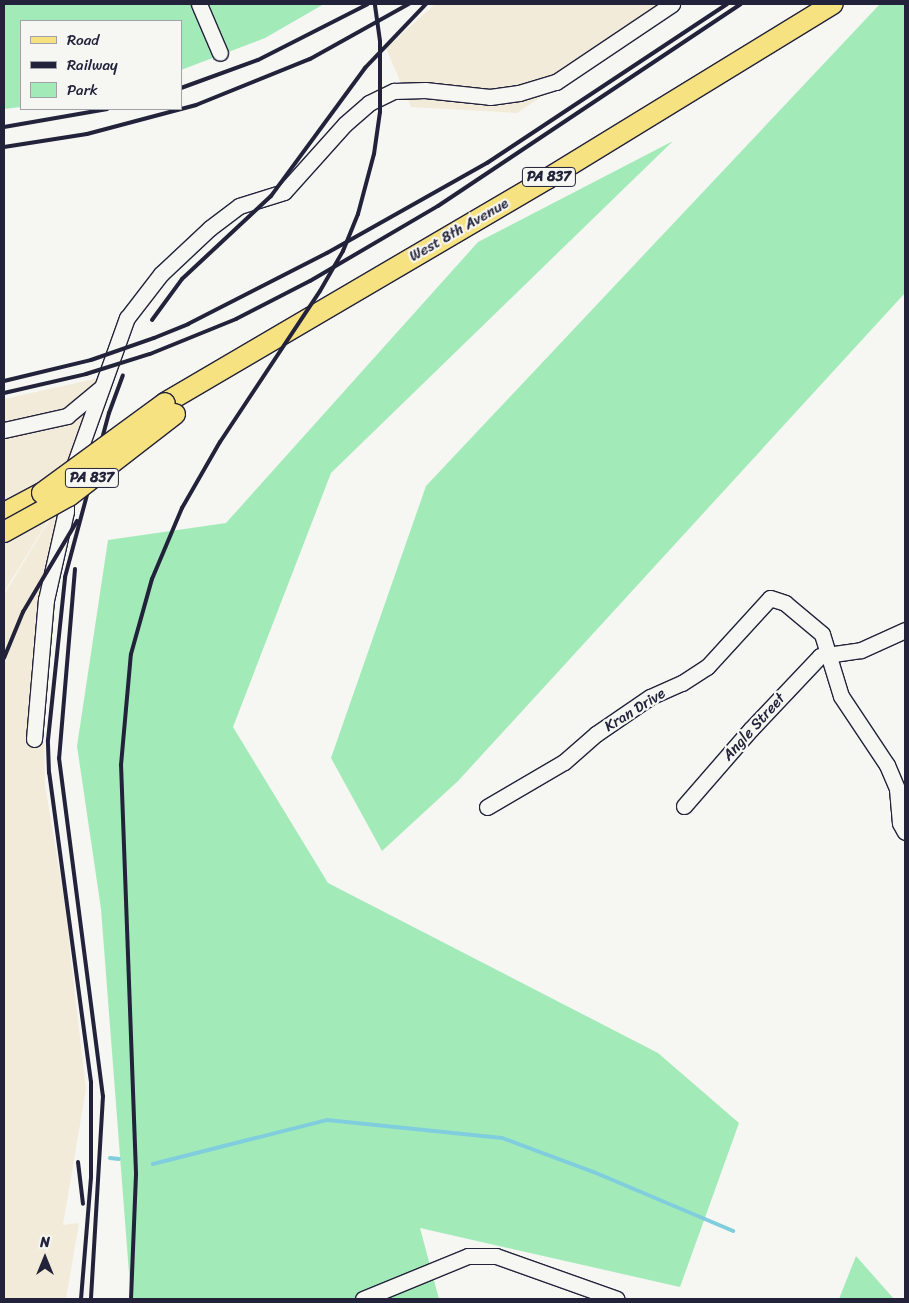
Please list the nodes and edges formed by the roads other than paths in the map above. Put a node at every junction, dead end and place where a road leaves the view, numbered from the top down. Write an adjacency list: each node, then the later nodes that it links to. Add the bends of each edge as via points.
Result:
1 (199, 4): 4 (street)
2 (672, 4): 5 (street, via 547,85 520,94 490,97 426,90 394,91 369,103 345,124 284,192 240,206 210,228 161,274 127,318)
3 (833, 4): 6 (main road, West 8th Avenue / PA 837, via 263,347)
4 (220, 53)
5 (103, 386): 7 (street, via 67,416); 8 (street)
6 (170, 408): 9 (main road, PA 837, bridge, via 42,493); 11 (main road, PA 837, bridge, via 69,496)
7 (4, 430)
8 (66, 488): 10 (street); 14 (street, via 66,511 46,600)
9 (4, 513)
10 (4, 520)
11 (4, 532)
12 (905, 630): 13 (street, via 861,650)
13 (828, 652): 15 (street, Angle Street, via 820,656 751,728); 16 (street, Kran Drive, via 822,634 785,603 770,598 707,667 682,683 650,697 596,734 564,762); 17 (street, via 847,708 887,765 897,790 900,823)
14 (34, 739)
15 (684, 806)
16 (487, 807)
17 (905, 832)
18 (364, 1299): 19 (street, via 468,1256 496,1256)
19 (618, 1299)

